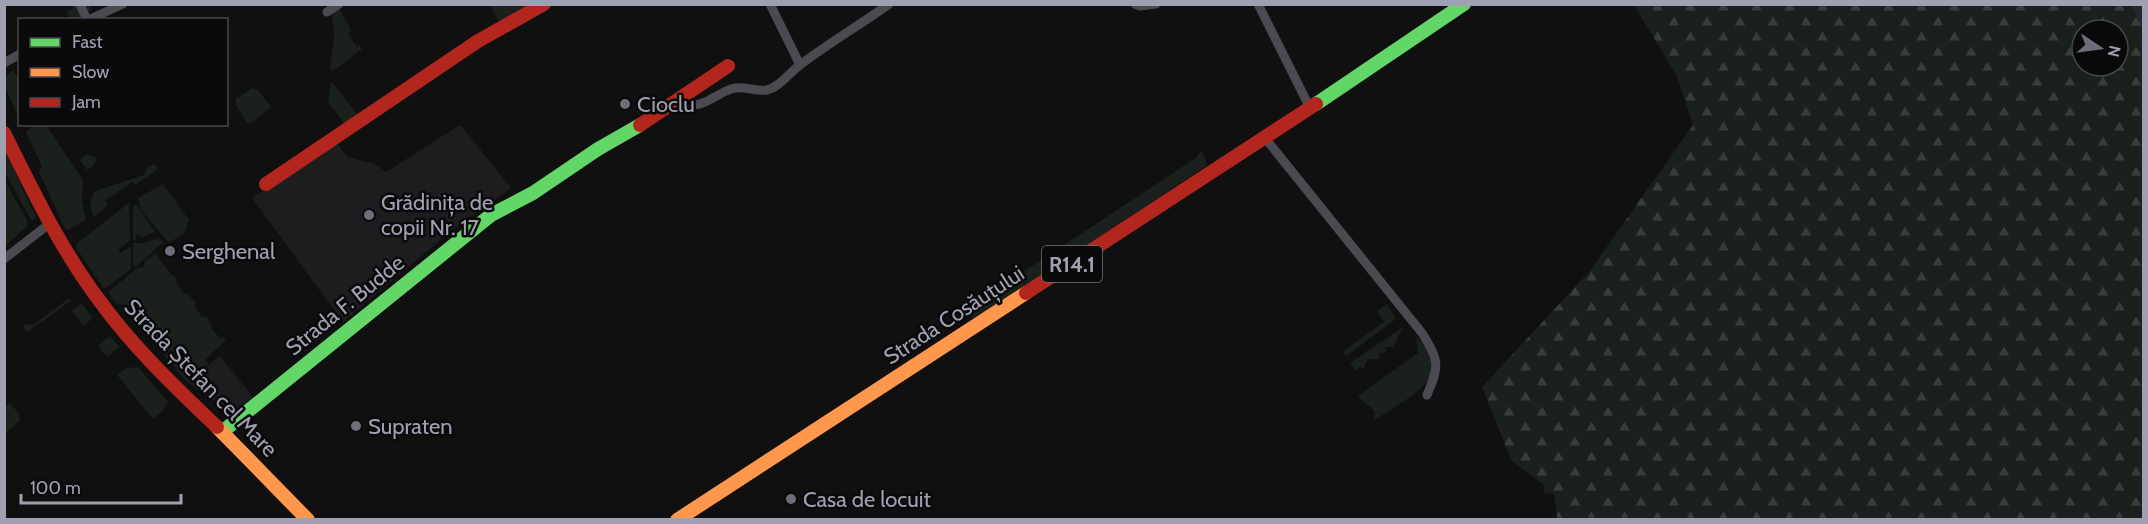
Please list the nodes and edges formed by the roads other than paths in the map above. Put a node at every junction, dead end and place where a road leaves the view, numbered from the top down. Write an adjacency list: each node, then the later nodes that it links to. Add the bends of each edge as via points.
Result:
1 (80, 4): 12 (street)
2 (123, 4): 13 (street)
3 (339, 4): 11 (street)
4 (544, 4): 22 (main road, via 478,41)
5 (770, 4): 16 (street)
6 (889, 4): 16 (street)
7 (1136, 4): 8 (street)
8 (1156, 4)
9 (1258, 4): 19 (street)
10 (1464, 4): 19 (main road, Strada Cosăuțului / R14.1)
11 (327, 12)
12 (87, 18)
13 (92, 18)
14 (18, 55): 15 (street)
15 (4, 63)
16 (800, 65): 18 (street, via 766,90 739,87 699,105)
17 (728, 66): 18 (main road, Strada F. Budde)
18 (679, 100): 26 (main road, Strada F. Budde, via 533,193 491,215)
19 (1310, 108): 21 (main road, Strada Cosăuțului / R14.1)
20 (4, 133): 23 (main road, Strada Ștefan cel Mare)
21 (1264, 138): 25 (street, via 1422,333 1436,357 1436,375); 28 (main road, Strada Cosăuțului / R14.1)
22 (266, 184)
23 (49, 224): 24 (street); 26 (main road, Strada Ștefan cel Mare, via 99,301 166,379)
24 (4, 259)
25 (1427, 395)
26 (222, 432): 27 (main road, Strada Ștefan cel Mare)
27 (308, 519)
28 (677, 519)

